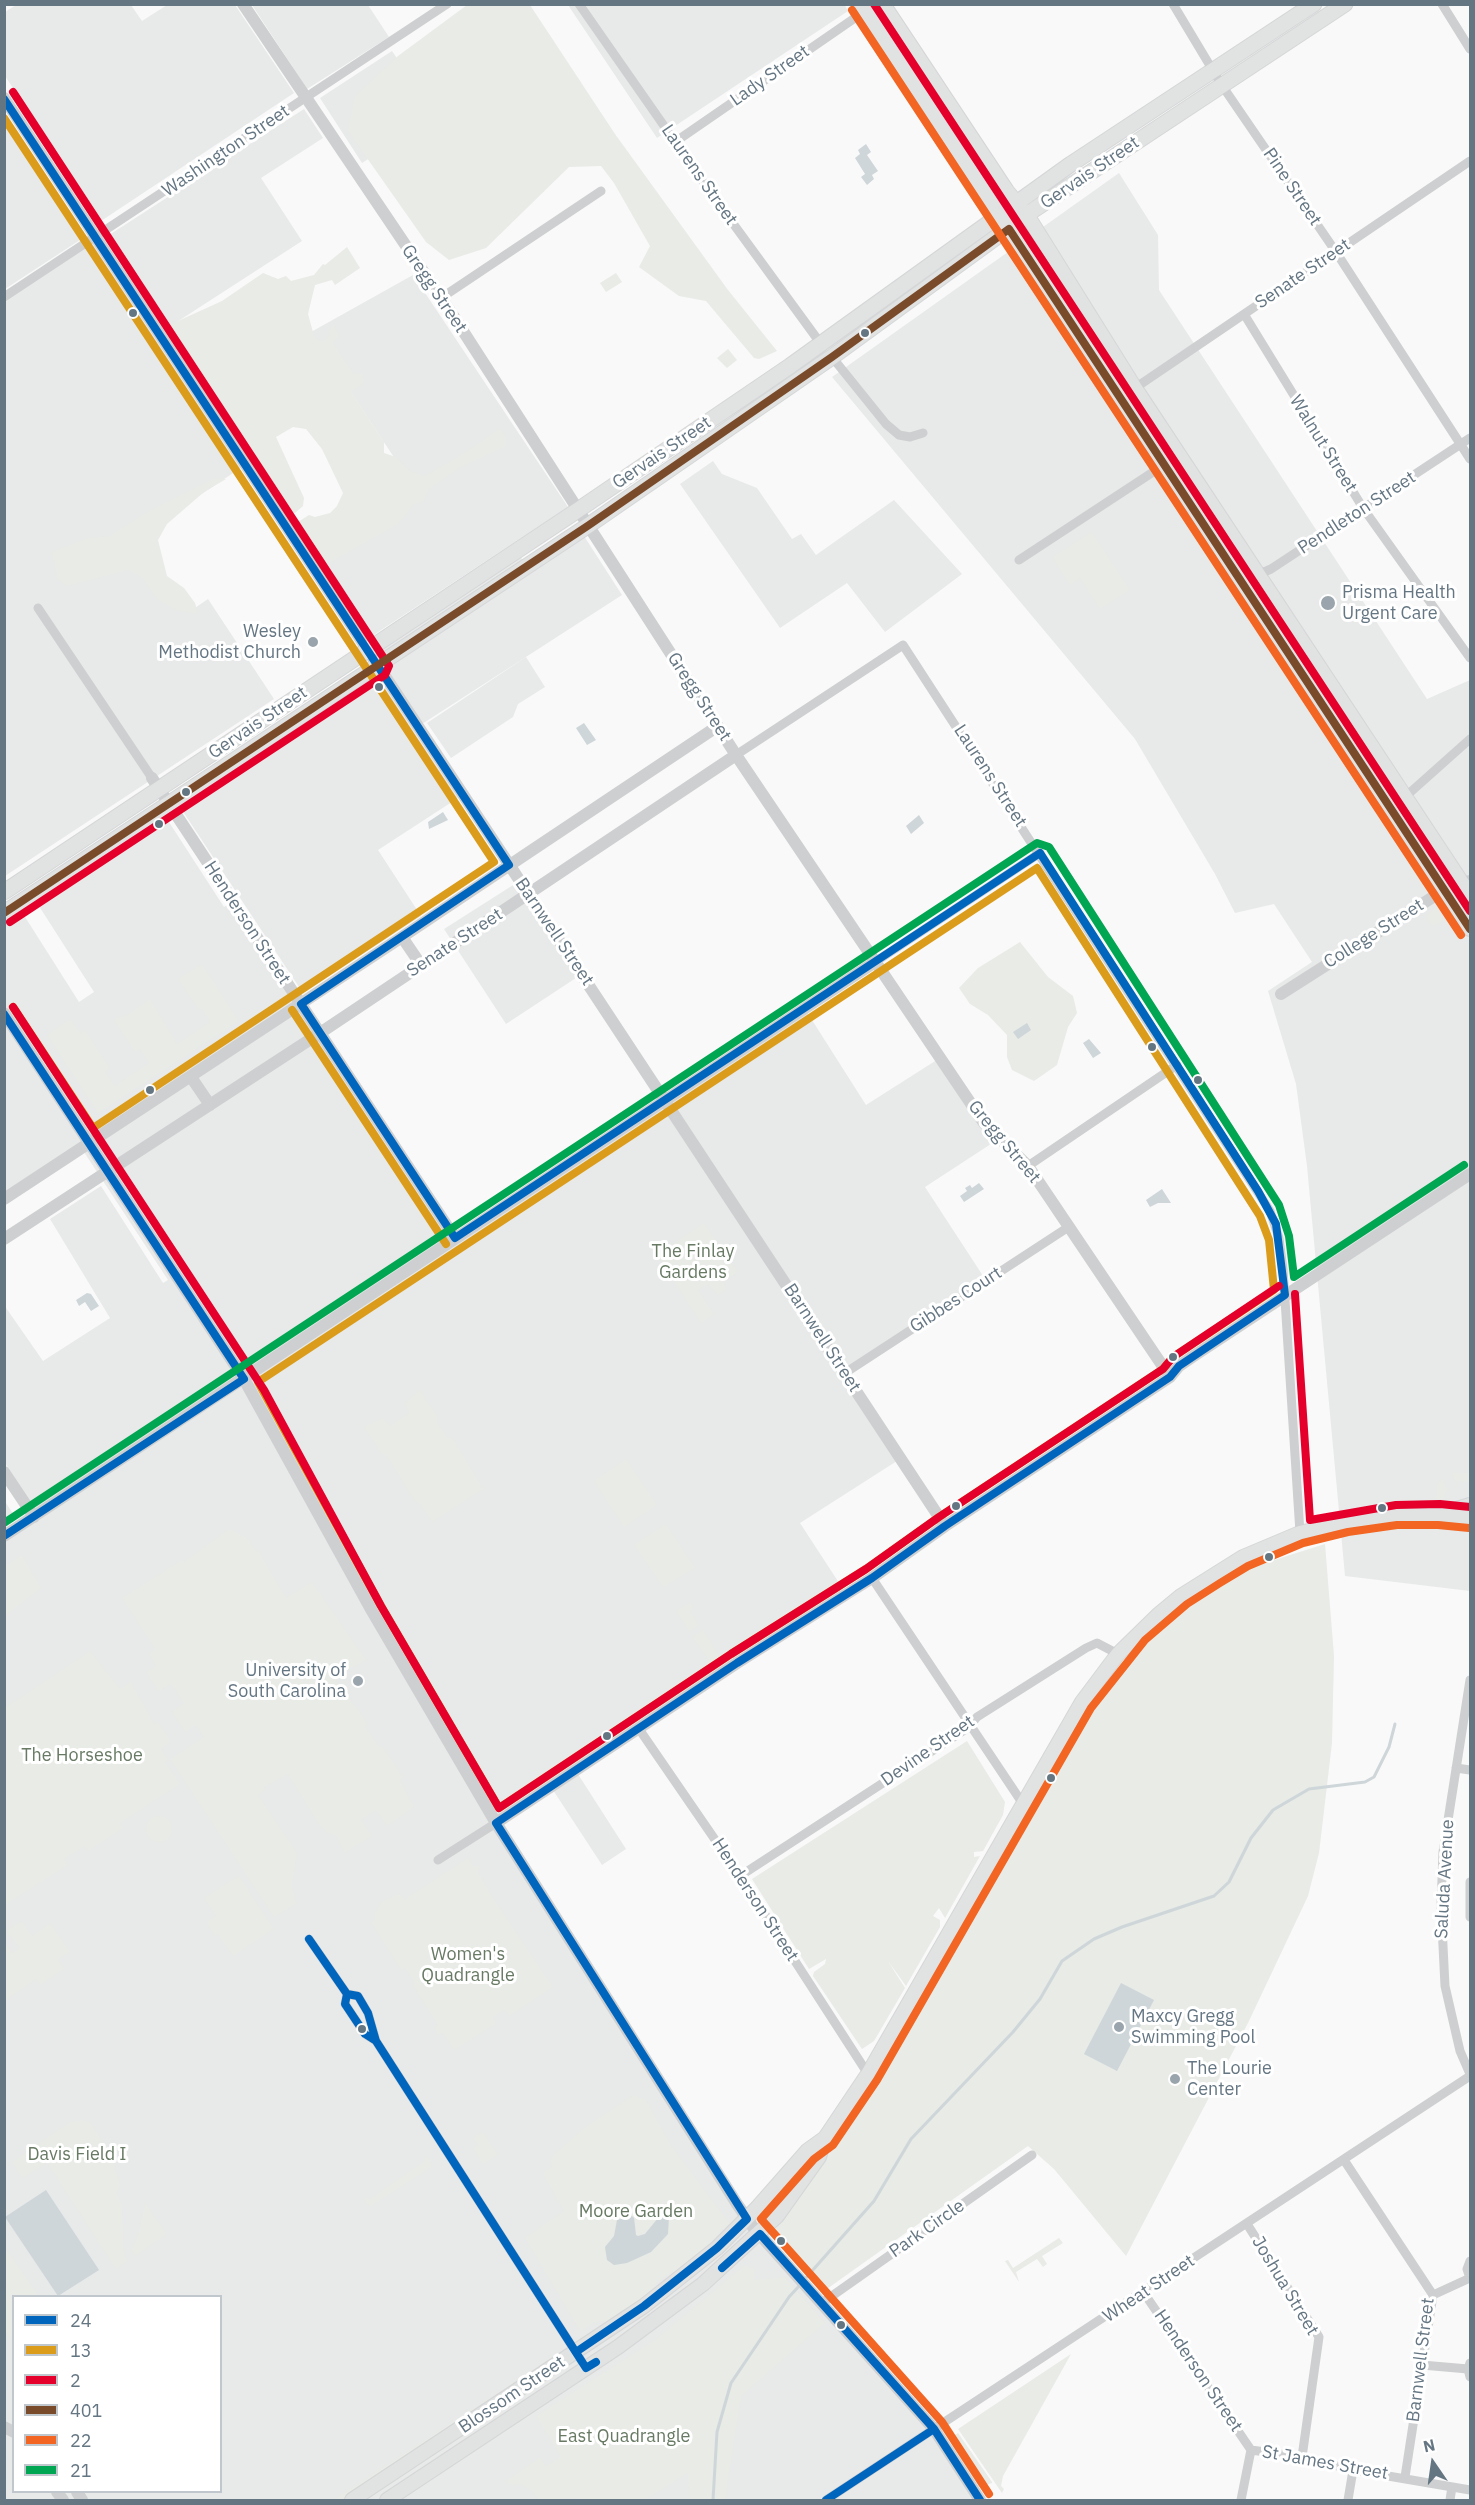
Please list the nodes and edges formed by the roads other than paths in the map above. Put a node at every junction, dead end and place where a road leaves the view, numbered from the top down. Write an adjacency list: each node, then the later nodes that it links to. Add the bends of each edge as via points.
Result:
1 (243, 4): 12 (street, Gregg Street)
2 (447, 4): 12 (street, Washington Street)
3 (579, 4): 14 (street, Laurens Street)
4 (883, 4): 17 (main road)
5 (1173, 4): 11 (street, Pine Street)
6 (1314, 4): 11 (main road, Gervais Street)
7 (1345, 4): 11 (main road, Gervais Street)
8 (1442, 4): 10 (street)
9 (863, 8): 14 (street, Lady Street); 18 (main road)
10 (1470, 49)
11 (1217, 77): 17 (main road, Gervais Street); 19 (main road, Gervais Street); 22 (street, Pine Street)
12 (305, 97): 21 (street, Washington Street); 24 (street, Gregg Street)
13 (4, 98): 21 (street, Barnwell Street)
14 (675, 142): 26 (street, Laurens Street)
15 (1470, 161): 22 (street, Senate Street)
16 (601, 191): 24 (street)
17 (1016, 202): 18 (main road, Gervais Street); 19 (main road)
18 (1000, 215): 20 (main road); 26 (main road, Gervais Street)
19 (1027, 215): 20 (main road, Gervais Street); 28 (main road)
20 (1009, 229): 27 (main road, Gervais Street); 34 (main road)
21 (95, 236): 23 (street, Washington Street); 43 (street, Barnwell Street)
22 (1336, 252): 25 (street, Senate Street); 31 (street, Pine Street)
23 (4, 297)
24 (441, 298): 36 (street, Gregg Street)
25 (1244, 314): 28 (street, Senate Street); 35 (street, Walnut Street)
26 (822, 344): 36 (main road, Gervais Street)
27 (832, 357): 29 (street, via 899,435); 37 (main road, Gervais Street)
28 (1135, 388): 32 (main road)
29 (923, 433)
30 (1470, 438): 31 (street, Pendleton Street)
31 (1461, 445): 33 (street, Pine Street); 35 (street, Pendleton Street)
32 (1179, 455): 34 (street); 39 (main road)
33 (1470, 459)
34 (1163, 466): 38 (street); 40 (main road)
35 (1363, 508): 39 (street, Pendleton Street); 44 (street, Walnut Street)
36 (579, 510): 37 (street, Gregg Street); 43 (main road, Gervais Street)
37 (589, 525): 45 (main road, Gervais Street); 46 (street, Gregg Street)
38 (1019, 560)
39 (1259, 576): 40 (street, Pendleton Street); 50 (main road)
40 (1240, 582): 55 (main road)
41 (38, 608): 49 (street, Henderson Street)
42 (903, 645): 48 (street, Senate Street); 52 (street, Laurens Street)
43 (369, 650): 45 (street, Barnwell Street); 49 (main road, Gervais Street)
44 (1470, 658)
45 (379, 666): 51 (main road, Gervais Street); 53 (street, Barnwell Street)
46 (718, 726): 48 (street, Gregg Street); 53 (street, Senate Street)
47 (1470, 739): 50 (street)
48 (736, 754): 57 (street, Senate Street); 61 (street, Gregg Street)
49 (156, 783): 51 (street, Henderson Street); 56 (main road, Gervais Street)
50 (1405, 797): 54 (main road)
51 (169, 804): 58 (main road, Gervais Street); 64 (street, Henderson Street)
52 (1040, 853): 61 (street); 67 (street, Laurens Street)
53 (509, 865): 57 (street, Barnwell Street); 60 (street, Senate Street)
54 (1468, 887): 55 (street, College Street)
55 (1444, 890): 59 (main road); 63 (street, College Street)
56 (4, 892)
57 (530, 894): 62 (street, Senate Street); 69 (street, Barnwell Street)
58 (4, 913)
59 (1470, 929)
60 (402, 938): 62 (street); 64 (street, Senate Street)
61 (875, 962): 69 (street); 72 (street, Gregg Street, via 984,1123)
62 (422, 965): 66 (street, Senate Street)
63 (1281, 994)
64 (301, 1004): 66 (street, Henderson Street); 68 (street, Senate Street)
65 (4, 1013): 71 (street)
66 (320, 1033): 70 (street, Senate Street); 77 (street, Henderson Street)
67 (1176, 1065): 72 (street); 79 (street, Laurens Street, via 1270,1211 1279,1238)
68 (191, 1077): 70 (street); 71 (street, Senate Street)
69 (665, 1099): 77 (street); 80 (street, Barnwell Street)
70 (210, 1105): 73 (street, Senate Street)
71 (90, 1143): 73 (street); 75 (street, Senate Street)
72 (1028, 1166): 76 (street, Gregg Street)
73 (109, 1171): 78 (street, Senate Street); 82 (street)
74 (1470, 1174): 79 (street)
75 (4, 1199)
76 (1067, 1228): 80 (street, Gibbes Court); 81 (street, Gregg Street)
77 (455, 1238): 82 (street)
78 (4, 1239)
79 (1285, 1295): 81 (street, via 1179,1366); 89 (street, Laurens Street)
80 (845, 1373): 88 (street, Barnwell Street)
81 (1170, 1377): 88 (street)
82 (244, 1379): 86 (street); 99 (street, via 372,1611)
83 (4, 1472): 86 (street)
84 (1470, 1505): 85 (main road)
85 (1439, 1514): 87 (main road, Blossom Street); 89 (main road, Blossom Street, via 1370,1518)
86 (34, 1517): 90 (street)
87 (1470, 1518)
88 (945, 1526): 91 (street)
89 (1300, 1533): 92 (main road, Blossom Street, via 1243,1557 1187,1592)
90 (4, 1536)
91 (872, 1578): 94 (street); 95 (street)
92 (1118, 1654): 94 (street, Devine Street, via 1097,1642 977,1717); 98 (main road, Blossom Street, via 1082,1702)
93 (1470, 1680): 96 (street, Saluda Avenue)
94 (969, 1727): 98 (street); 101 (street, Devine Street)
95 (639, 1729): 99 (street); 101 (street, Henderson Street)
96 (1456, 1768): 97 (street); 108 (street, Saluda Avenue, via 1443,1852 1441,1945 1451,2019)
97 (1470, 1770)
98 (1023, 1804): 107 (main road, Blossom Street)
99 (496, 1823): 100 (street); 112 (street)
100 (438, 1860)
101 (740, 1876): 107 (street, Henderson Street)
102 (1470, 1882): 103 (street, Saluda Avenue)
103 (1470, 1917)
104 (309, 1939): 105 (street)
105 (347, 1994): 106 (street, via 345,2004 365,2034); 106 (street, via 358,1996)
106 (376, 2041): 120 (street)
107 (868, 2074): 109 (main road, Blossom Street)
108 (1470, 2075): 111 (street, Wheat Street)
109 (825, 2138): 112 (main road, Blossom Street, via 807,2151); 114 (main road, Blossom Street, via 819,2157 804,2180)
110 (1032, 2155): 119 (street, Park Circle)
111 (1344, 2160): 113 (street, Wheat Street); 118 (street, Barnwell Street)
112 (747, 2219): 114 (street); 120 (main road, Blossom Street, via 653,2299)
113 (1247, 2224): 117 (street, Wheat Street); 126 (street, Joshua Street, via 1319,2337)
114 (759, 2234): 119 (street); 122 (main road, Blossom Street, via 663,2316)
115 (1470, 2261): 116 (street)
116 (1470, 2278): 118 (street)
117 (1144, 2293): 124 (street, Wheat Street); 125 (street, Henderson Street)
118 (1433, 2295): 121 (street, Barnwell Street)
119 (822, 2303): 124 (street)
120 (576, 2352): 122 (street); 131 (main road, Blossom Street)
121 (1422, 2365): 123 (street); 128 (street, Barnwell Street)
122 (586, 2368): 132 (main road, Blossom Street)
123 (1470, 2370)
124 (934, 2429): 133 (street, Wheat Street); 134 (street)
125 (1251, 2450): 126 (street, St James Street); 135 (street)
126 (1302, 2457): 127 (street, St James Street)
127 (1353, 2470): 128 (street, St James Street); 136 (street)
128 (1405, 2477): 129 (street, St James Street)
129 (1452, 2487): 130 (street, St James Street); 137 (street)
130 (1470, 2490)
131 (352, 2500)
132 (387, 2500)
133 (826, 2500)
134 (980, 2500)
135 (1241, 2500)
136 (1348, 2500)
137 (1450, 2500)

